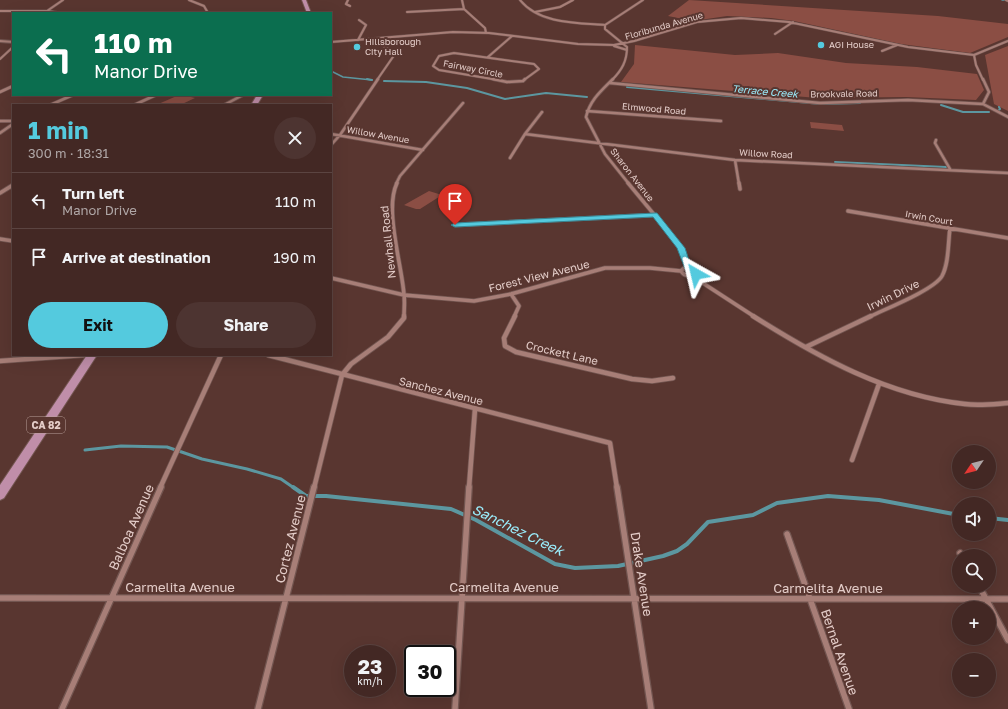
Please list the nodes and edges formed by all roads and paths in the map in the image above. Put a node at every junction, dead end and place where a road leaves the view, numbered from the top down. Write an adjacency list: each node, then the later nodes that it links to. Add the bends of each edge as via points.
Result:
1 (62, 0): 14 (street)
2 (189, 0): 10 (street)
3 (197, 0): 10 (street)
4 (304, 0): 17 (main road)
5 (348, 0): 11 (street, via 346,4)
6 (462, 0): 12 (street)
7 (520, 0): 19 (street)
8 (572, 0): 19 (street, via 560,7)
9 (643, 0): 22 (street)
10 (193, 1): 16 (street, via 204,6)
11 (350, 6)
12 (464, 9): 18 (street); 23 (street, via 485,28)
13 (0, 11): 14 (street)
14 (47, 11): 15 (street)
15 (54, 12)
16 (207, 12)
17 (309, 12)
18 (407, 12)
19 (535, 12): 22 (street, via 554,20)
20 (359, 20): 27 (street, via 366,25)
21 (793, 22): 24 (street); 32 (street, Floribunda Avenue, via 727,18 668,30); 34 (street, Floribunda Avenue)
22 (605, 25): 32 (street, via 605,30)
23 (486, 33): 25 (street, Floribunda Avenue); 26 (street, Floribunda Avenue, via 434,32)
24 (775, 34)
25 (512, 36): 33 (street, Floribunda Avenue, via 573,44); 39 (street, Fairway Circle)
26 (374, 39): 27 (street, Floribunda Avenue); 62 (street, via 395,54)
27 (358, 40): 31 (street, Floribunda Avenue)
28 (0, 41): 30 (street)
29 (1008, 41): 38 (street)
30 (12, 42)
31 (332, 42)
32 (624, 44): 33 (street, Floribunda Avenue); 36 (street)
33 (614, 45): 36 (street)
34 (898, 45): 37 (street); 38 (street, Floribunda Avenue)
35 (12, 48): 40 (street)
36 (627, 50): 41 (street, via 626,64)
37 (882, 51)
38 (974, 55): 51 (street, via 989,92)
39 (488, 57): 39 (street, Fairway Circle, via 446,54 439,56 433,66 439,70 507,82 523,81 539,69 534,64)
40 (0, 59)
41 (610, 83): 51 (street, Brookvale Road, via 820,103 908,100); 52 (street, via 592,98)
42 (12, 86): 43 (street)
43 (0, 92)
44 (71, 96): 48 (street)
45 (154, 96): 49 (street)
46 (241, 96): 50 (street)
47 (463, 103): 66 (street, Newhall Road)
48 (52, 104)
49 (136, 104)
50 (226, 104)
51 (983, 104): 54 (street)
52 (586, 110): 56 (street, Elmwood Road); 64 (street, Sharon Avenue, via 586,117)
53 (542, 112): 61 (street)
54 (1008, 117)
55 (0, 121): 57 (street)
56 (721, 122)
57 (12, 123)
58 (12, 124): 59 (street)
59 (0, 133)
60 (332, 134): 62 (street, Willow Avenue)
61 (525, 134): 64 (street, Willow Road); 67 (street)
62 (340, 135): 65 (street); 66 (street, Willow Avenue)
63 (936, 140): 69 (street, via 935,143)
64 (600, 142): 68 (street, Willow Road); 75 (street, Sharon Avenue, via 605,154)
65 (332, 144)
66 (423, 150): 86 (street, Newhall Road, via 400,176 393,191 394,232)
67 (510, 158)
68 (735, 160): 69 (street, Willow Road); 72 (street)
69 (950, 169): 70 (street, Willow Road)
70 (1008, 173)
71 (12, 186): 73 (street)
72 (740, 189)
73 (0, 193)
74 (848, 211): 77 (street, Irwin Court)
75 (655, 215): 76 (street); 81 (street, Sharon Avenue, via 681,248)
76 (455, 225)
77 (950, 228): 78 (street, Irwin Court); 87 (street, Irwin Drive, via 945,269 941,278 929,288)
78 (1008, 238)
79 (0, 239): 80 (street)
80 (12, 241)
81 (688, 267): 82 (street); 83 (street, Sharon Avenue, via 696,270 696,274)
82 (680, 271): 83 (street, Forest View Avenue, via 684,275); 85 (street, Forest View Avenue, via 605,268)
83 (692, 276): 87 (street)
84 (332, 278): 86 (street, Forest View Avenue)
85 (511, 294): 86 (street, Forest View Avenue, via 474,301); 94 (street, Crockett Lane, via 519,306 504,338 505,346 516,352 632,379 652,381)
86 (404, 295): 93 (street, Newhall Road, via 404,318 385,340 357,359)
87 (806, 348): 95 (street)
88 (70, 356): 92 (street)
89 (91, 356): 100 (main road, CA 82)
90 (222, 356): 104 (street, Balboa Avenue)
91 (272, 356): 93 (street, Sanchez Avenue)
92 (0, 361)
93 (342, 375): 97 (street, Sanchez Avenue); 105 (street, Cortez Avenue)
94 (674, 378)
95 (879, 384): 96 (street, via 940,402 988,406); 99 (street)
96 (1008, 404)
97 (476, 410): 98 (street, Sanchez Avenue); 106 (street)
98 (610, 443): 107 (street, Drake Avenue)
99 (852, 460)
100 (0, 495)
101 (787, 534): 110 (street, Bernal Avenue)
102 (982, 593): 108 (street)
103 (0, 598): 104 (street, Carmelita Avenue)
104 (112, 598): 105 (street, Carmelita Avenue); 112 (street, Balboa Avenue)
105 (286, 598): 106 (street, Carmelita Avenue); 113 (street, Cortez Avenue)
106 (460, 598): 107 (street, Carmelita Avenue); 114 (street)
107 (635, 598): 110 (street, Carmelita Avenue); 115 (street, Drake Avenue)
108 (986, 599): 109 (street, Carmelita Avenue); 110 (street, Carmelita Avenue); 111 (street)
109 (1008, 599)
110 (811, 600): 116 (street, Bernal Avenue)
111 (1008, 640)
112 (62, 709)
113 (258, 709)
114 (455, 709)
115 (652, 709)
116 (849, 709)

